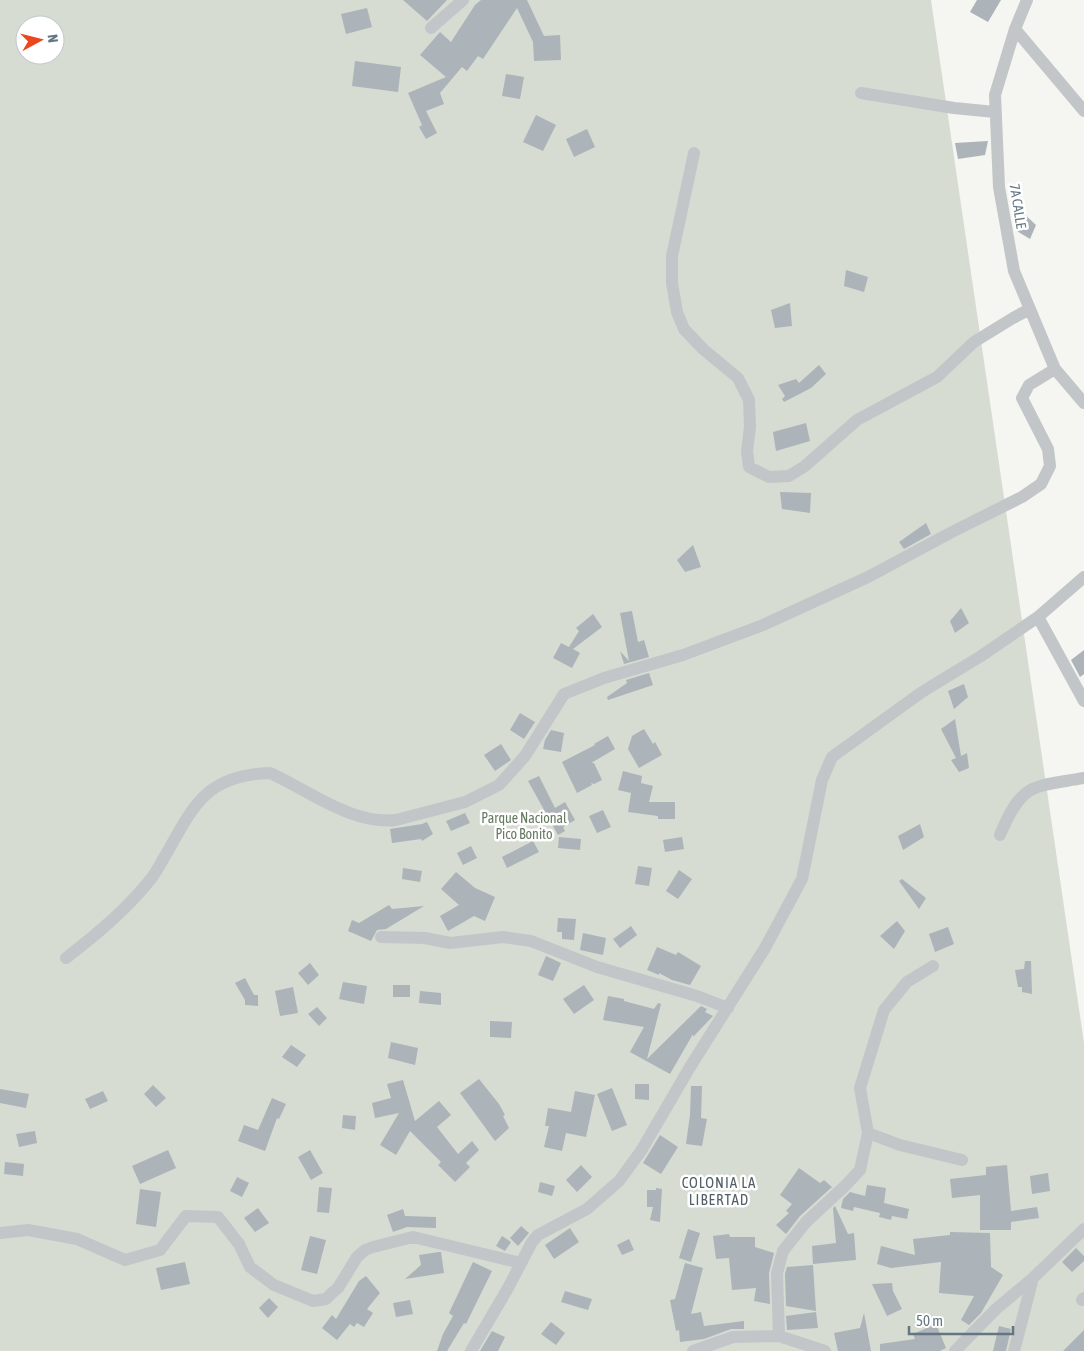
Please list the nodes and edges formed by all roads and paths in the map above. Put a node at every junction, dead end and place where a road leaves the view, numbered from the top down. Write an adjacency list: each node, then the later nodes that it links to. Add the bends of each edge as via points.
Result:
1 (463, 0): 3 (street)
2 (1027, 0): 4 (street, 7A CALLE)
3 (431, 28)
4 (1015, 29): 6 (street); 7 (street, 7A CALLE, via 995,94)
5 (861, 93): 7 (street)
6 (1084, 111)
7 (996, 112): 9 (street, 7A CALLE, via 1001,196 1014,271)
8 (694, 153): 9 (street, via 672,256 677,312 684,329 738,378 750,400 746,451 749,467 769,477 789,476 857,420 937,377 974,342)
9 (1030, 309): 10 (street, 7A CALLE)
10 (1055, 369): 11 (street, 7A CALLE); 18 (street, via 1029,385 1022,398 1048,449 1050,466 1042,484 1022,497 868,577 762,625 564,694 525,756 499,785 465,802 385,822 350,813 270,773 224,781 206,792 192,810 146,886 94,937)
11 (1084, 403)
12 (1084, 577): 13 (street)
13 (1038, 617): 14 (street); 20 (street, via 922,692 832,757 822,780 802,878)
14 (1084, 701)
15 (1084, 778): 16 (street, via 1035,787 1022,795 1009,813)
16 (1000, 835)
17 (381, 937): 20 (street, via 424,938 450,943 503,937 531,941 597,967)
18 (66, 958)
19 (933, 966): 21 (street, via 907,982 884,1010 860,1088)
20 (728, 1008): 25 (street, via 641,1151 619,1181 586,1209 538,1235)
21 (868, 1133): 22 (street, via 900,1145); 27 (street, via 860,1170 806,1222 783,1251 777,1273)
22 (962, 1160)
23 (1084, 1229): 26 (street)
24 (0, 1233): 25 (street, via 28,1230 77,1238 124,1260 160,1250 186,1216 218,1217 239,1244 250,1267 274,1285 312,1302 332,1294 365,1250 413,1237)
25 (522, 1263): 28 (street)
26 (1033, 1278): 31 (street, via 996,1309); 32 (street)
27 (780, 1336): 29 (street, via 733,1337); 30 (street)
28 (471, 1351)
29 (693, 1351)
30 (825, 1351)
31 (955, 1351)
32 (1014, 1351)

